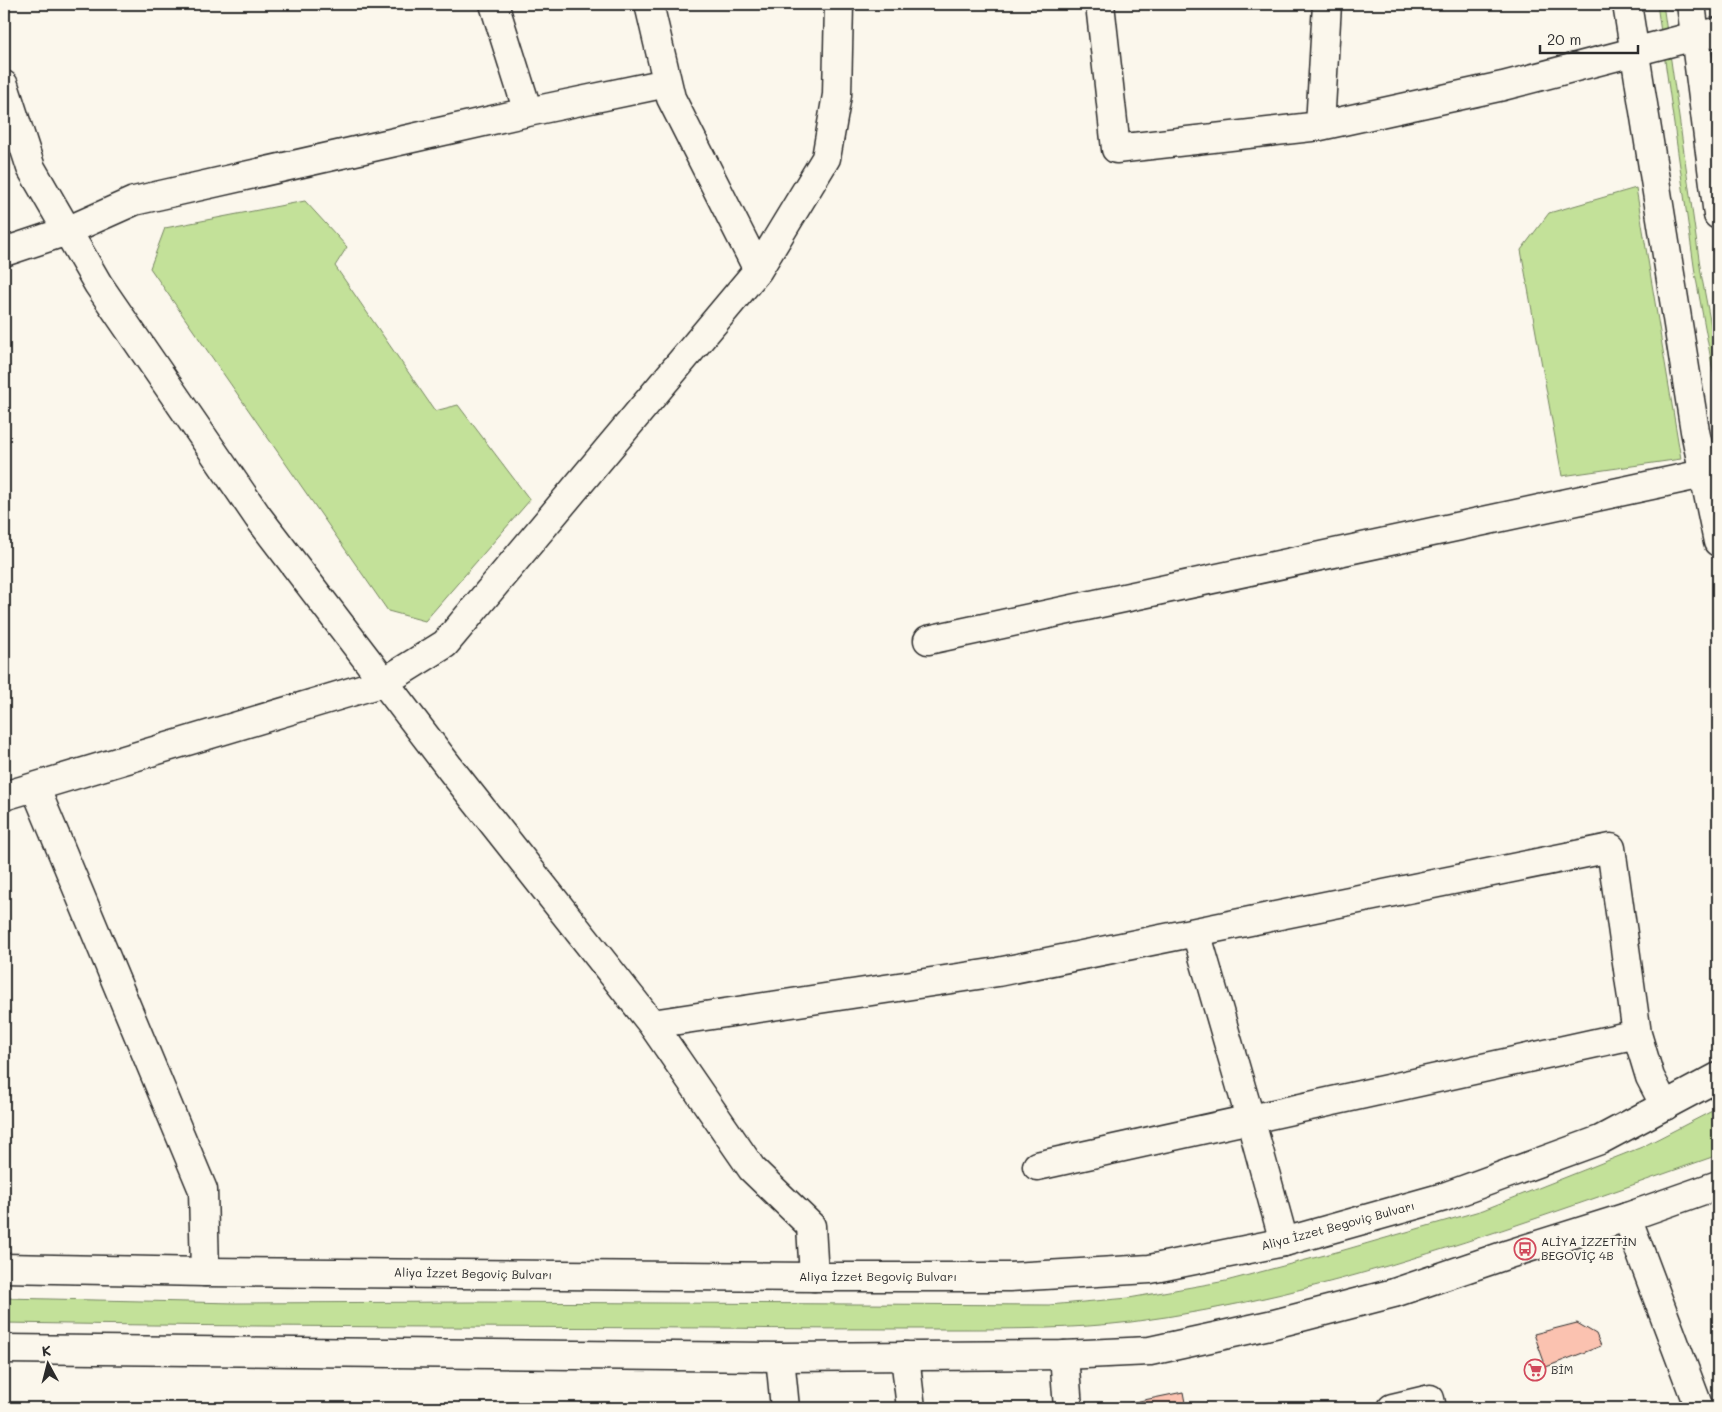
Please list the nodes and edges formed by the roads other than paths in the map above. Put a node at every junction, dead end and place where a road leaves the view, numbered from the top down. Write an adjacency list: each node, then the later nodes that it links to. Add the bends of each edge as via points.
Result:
1 (494, 4): 12 (street)
2 (649, 4): 10 (street)
3 (839, 4): 17 (street, via 837,95 826,158)
4 (1100, 4): 13 (street, via 1116,149)
5 (1327, 4): 13 (street)
6 (1627, 4): 9 (street)
7 (1691, 4): 8 (street)
8 (1707, 34): 9 (street); 14 (street)
9 (1634, 51): 13 (street, via 1503,86); 18 (street)
10 (667, 83): 12 (street); 17 (street, via 671,98)
11 (4, 85): 15 (street, via 31,168)
12 (528, 112): 15 (street, via 134,201)
13 (1320, 126)
14 (1718, 215)
15 (67, 231): 16 (street); 21 (street, via 98,284 258,517)
16 (4, 252)
17 (758, 270): 21 (street, via 445,644)
18 (1703, 474): 19 (street); 20 (street)
19 (1718, 542)
20 (928, 640)
21 (384, 682): 22 (street); 25 (street)
22 (35, 787): 23 (street); 35 (street, via 203,1190)
23 (4, 796)
24 (1196, 932): 25 (street, via 998,972); 26 (street, via 1611,848); 29 (street)
25 (652, 1024): 36 (street, via 752,1169 811,1226)
26 (1637, 1034): 28 (street, via 1650,1077); 29 (street)
27 (1718, 1077): 28 (street, Aliya İzzet Begoviç Bulvarı)
28 (1665, 1106): 33 (street, Aliya İzzet Begoviç Bulvarı, via 1600,1140 1444,1197)
29 (1250, 1118): 30 (street); 33 (street)
30 (1038, 1166)
31 (1718, 1185): 32 (street)
32 (1627, 1217): 38 (street, via 1394,1292 1274,1324 1150,1351); 46 (street)
33 (1284, 1242): 36 (street, Aliya İzzet Begoviç Bulvarı, via 1150,1269 1009,1277)
34 (4, 1268): 35 (street, Aliya İzzet Begoviç Bulvarı)
35 (205, 1272): 36 (street, Aliya İzzet Begoviç Bulvarı)
36 (814, 1277)
37 (4, 1349): 40 (street)
38 (1064, 1355): 39 (street); 43 (street)
39 (905, 1356): 40 (street); 42 (street)
40 (780, 1357): 41 (street)
41 (785, 1408)
42 (912, 1408)
43 (1068, 1408)
44 (1392, 1408): 45 (street, via 1430,1399)
45 (1432, 1408)
46 (1699, 1408)

